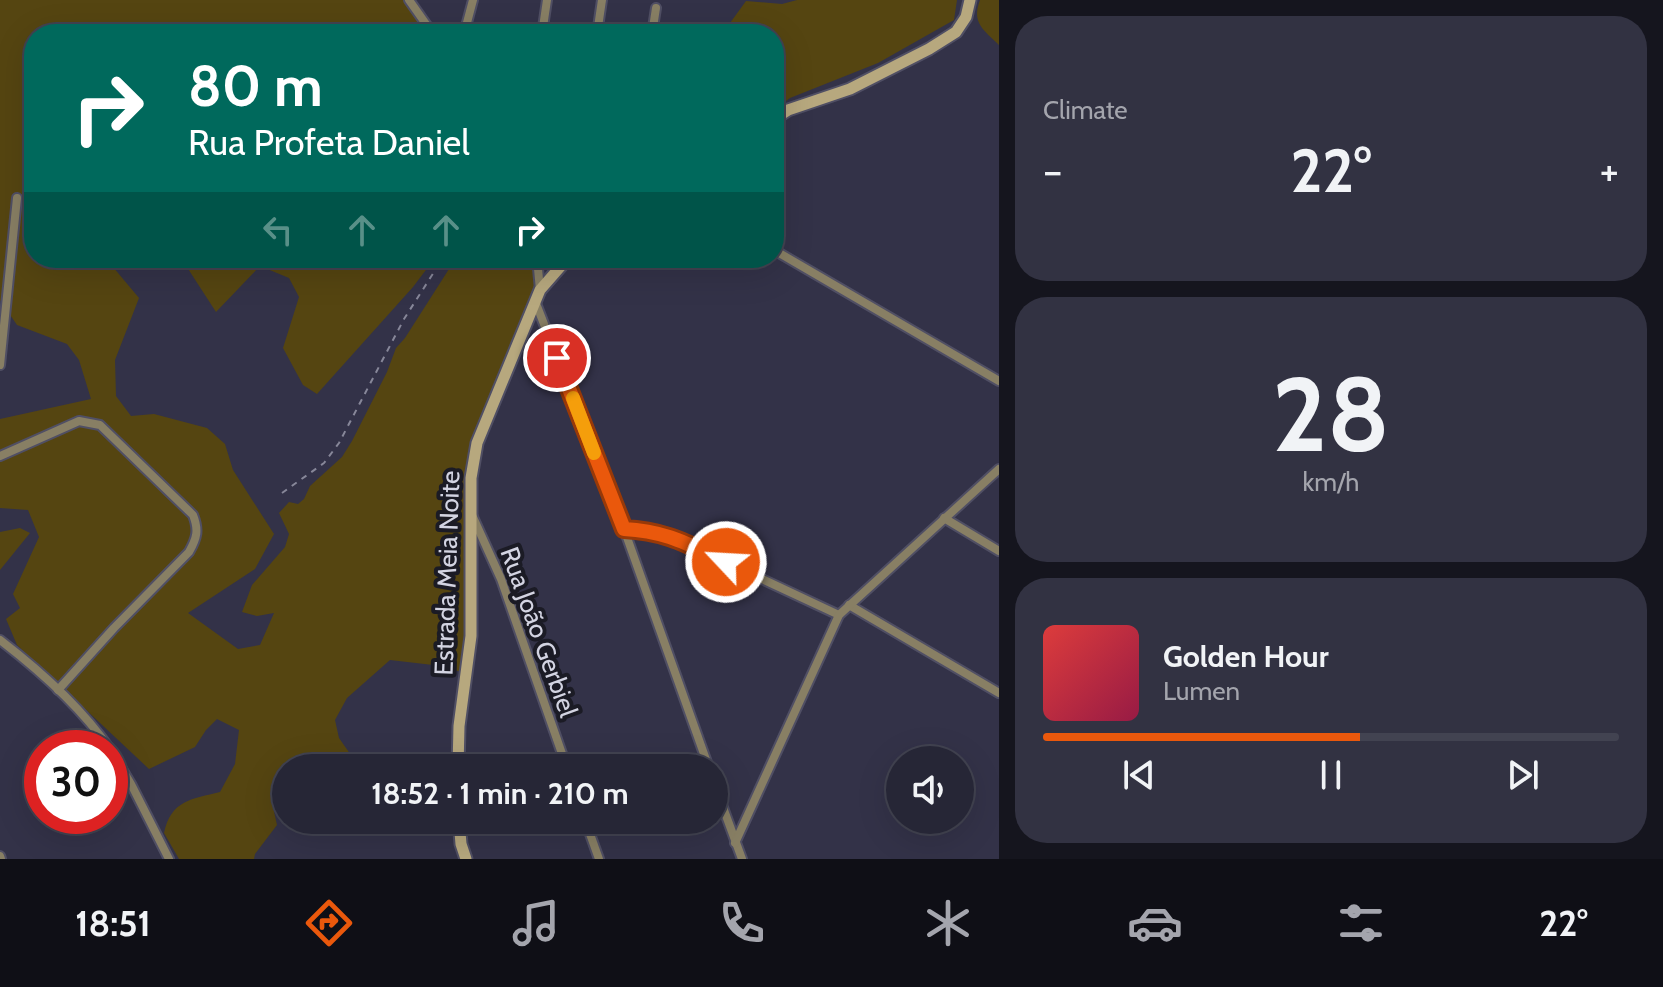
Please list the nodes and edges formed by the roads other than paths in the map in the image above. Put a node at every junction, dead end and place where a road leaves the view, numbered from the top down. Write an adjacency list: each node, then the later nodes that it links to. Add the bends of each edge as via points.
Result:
1 (409, 0): 7 (street)
2 (473, 0): 8 (street)
3 (547, 0): 9 (street)
4 (602, 0): 10 (street)
5 (970, 0): 12 (street, via 956,32 929,49 850,89)
6 (656, 8): 11 (street)
7 (426, 24)
8 (467, 24)
9 (543, 24)
10 (598, 24)
11 (654, 24)
12 (784, 113)
13 (17, 198): 18 (street)
14 (784, 256): 19 (street)
15 (537, 268): 17 (street)
16 (560, 268): 17 (street, Estrada Meia Noite)
17 (537, 295): 22 (street, Estrada Meia Noite, via 477,443); 24 (street)
18 (0, 365)
19 (999, 381)
20 (0, 456): 31 (street, via 79,421 100,425 193,515 198,527 189,552)
21 (999, 469): 23 (street)
22 (470, 510): 26 (street, Rua João Gerbiel); 27 (street, Estrada Meia Noite)
23 (944, 518): 25 (street); 28 (street)
24 (624, 529): 29 (street, via 670,536); 36 (street)
25 (999, 551)
26 (490, 554): 27 (street); 35 (street, Rua João Gerbiel)
27 (471, 556): 34 (street, Estrada Meia Noite, via 471,636)
28 (849, 605): 29 (street); 32 (street)
29 (839, 615): 41 (street)
30 (0, 640): 31 (street)
31 (58, 690): 33 (street)
32 (999, 693)
33 (97, 730)
34 (458, 754)
35 (562, 754)
36 (704, 754)
37 (128, 779): 43 (street)
38 (728, 823): 41 (street)
39 (460, 834): 42 (street)
40 (590, 834): 46 (street)
41 (735, 843): 47 (street)
42 (461, 844): 44 (street); 45 (street)
43 (169, 859)
44 (456, 859)
45 (466, 859)
46 (599, 859)
47 (742, 859)

